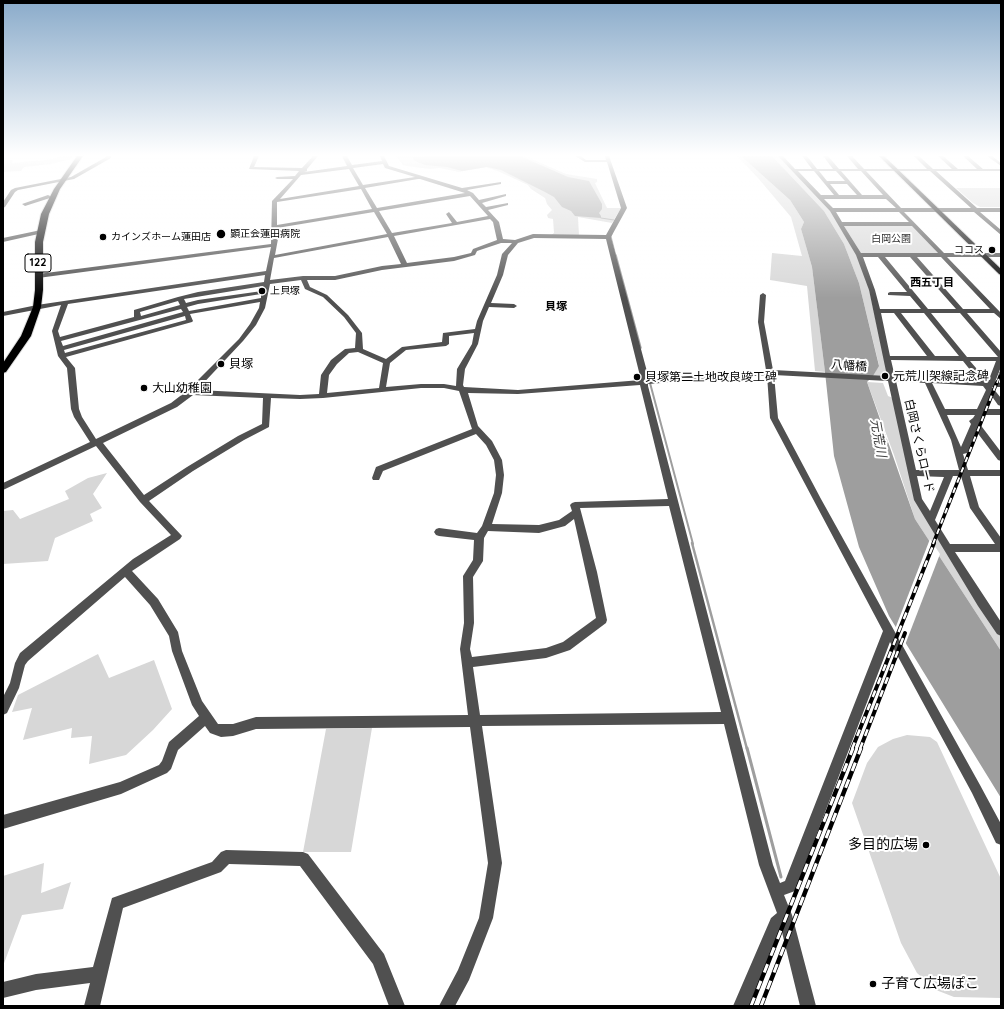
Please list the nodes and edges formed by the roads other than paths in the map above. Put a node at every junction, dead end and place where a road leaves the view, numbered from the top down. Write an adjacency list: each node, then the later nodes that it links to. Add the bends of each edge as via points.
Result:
1 (28, 203): 13 (street)
2 (45, 203): 33 (highway, 122, via 39,215)
3 (49, 203): 33 (highway, 122)
4 (275, 203): 32 (street)
5 (371, 203): 16 (street)
6 (416, 203): 16 (street)
7 (480, 203): 15 (street)
8 (622, 203): 36 (street, via 624,208)
9 (826, 203): 17 (street, 白岡さくらロード)
10 (894, 203): 20 (street)
11 (931, 203): 21 (main road)
12 (967, 203): 22 (street)
13 (25, 204)
14 (506, 204): 15 (street)
15 (485, 209): 27 (street)
16 (375, 210): 32 (street); 35 (street)
17 (832, 210): 28 (street); 30 (street, 白岡さくらロード)
18 (879, 210): 19 (street); 25 (street); 28 (street)
19 (891, 210): 20 (street); 26 (street)
20 (900, 210): 21 (street); 31 (street)
21 (938, 210): 22 (street); 41 (main road)
22 (975, 210): 23 (street); 34 (street)
23 (1001, 210)
24 (449, 214): 29 (street)
25 (884, 216)
26 (897, 216)
27 (492, 217): 29 (street); 38 (street, via 496,222)
28 (872, 217): 30 (street); 31 (street)
29 (456, 224): 35 (street)
30 (841, 224): 43 (street, 白岡さくらロード)
31 (914, 224): 46 (street)
32 (276, 227): 40 (street)
33 (38, 233): 37 (street); 52 (highway, 122); 65 (highway, 122, via 32,258)
34 (1001, 233)
35 (390, 235): 47 (street); 48 (street)
36 (608, 237): 39 (street, via 533,236); 88 (street)
37 (3, 240)
38 (500, 241): 39 (street); 48 (street, via 475,250 473,254)
39 (516, 242): 62 (street, via 505,254 500,275)
40 (274, 245): 47 (street); 52 (street)
41 (984, 254): 42 (street); 46 (street); 49 (main road); 51 (main road)
42 (1001, 254)
43 (859, 255): 44 (street); 66 (street, 白岡さくらロード)
44 (880, 255): 45 (street); 57 (street)
45 (912, 255): 46 (street); 69 (street)
46 (943, 255): 70 (street)
47 (271, 257): 50 (street)
48 (405, 265): 53 (street, via 334,278)
49 (1001, 268)
50 (268, 273): 54 (street); 61 (street)
51 (1001, 273)
52 (38, 276): 65 (highway, 122, via 39,290)
53 (303, 278): 54 (street); 77 (street, via 307,288 325,296 359,333)
54 (266, 283): 55 (street); 59 (street)
55 (265, 292): 60 (street); 63 (street)
56 (890, 294): 57 (street)
57 (913, 294): 68 (street)
58 (764, 295): 86 (street, via 761,322)
59 (180, 298): 63 (street); 74 (street, via 136,311)
60 (263, 300): 72 (street); 94 (street, via 258,318 247,333)
61 (65, 303): 65 (street); 76 (street, via 55,332)
62 (487, 305): 64 (street); 75 (street)
63 (184, 306): 72 (street); 74 (street)
64 (514, 306)
65 (34, 308): 71 (street); 83 (highway, 122); 85 (highway, 122, via 26,336)
66 (877, 311): 67 (street); 79 (street, 白岡さくらロード)
67 (896, 311): 68 (street); 81 (street)
68 (926, 311): 69 (street); 82 (street)
69 (962, 311): 70 (street); 80 (street)
70 (995, 311): 73 (street)
71 (3, 314)
72 (187, 314): 78 (street, via 190,321)
73 (1001, 317)
74 (138, 318): 76 (street)
75 (477, 332): 84 (street, via 446,334 446,344 404,348); 92 (street, via 475,344 461,369)
76 (58, 340): 78 (street)
77 (359, 350): 84 (street); 96 (street, via 347,351 334,362 325,375)
78 (61, 352): 104 (street, via 70,368 76,413)
79 (887, 358): 81 (street); 87 (street, 白岡さくらロード)
80 (1001, 358): 82 (street); 91 (street)
81 (932, 359): 82 (street)
82 (966, 359): 91 (street)
83 (3, 361)
84 (388, 362): 93 (street)
85 (3, 370)
86 (770, 372): 87 (street, 八幡橋); 88 (street, 八幡橋); 123 (street, via 774,418)
87 (892, 380): 89 (street, 八幡橋); 108 (street, 白岡さくらロード)
88 (644, 382): 92 (street, 八幡橋, via 518,392); 114 (street)
89 (928, 382): 91 (street, 八幡橋); 98 (street)
90 (1001, 386): 91 (street, 八幡橋)
91 (990, 387): 97 (street); 100 (street)
92 (461, 389): 93 (street, 八幡橋, via 421,386); 103 (street, via 474,426)
93 (382, 390): 96 (street, 八幡橋)
94 (191, 392): 95 (street, 八幡橋); 104 (street, via 174,405)
95 (267, 396): 96 (street, 八幡橋); 113 (street, via 266,426 241,438)
96 (323, 396)
97 (1001, 403)
98 (941, 412): 99 (street); 105 (street)
99 (967, 412): 100 (street); 102 (street)
100 (980, 412): 101 (street); 102 (street)
101 (1001, 412)
102 (975, 423): 105 (street, via 964,450); 106 (street)
103 (478, 430): 111 (street, via 379,469); 117 (street, via 498,460 500,475 498,493)
104 (96, 443): 112 (street); 113 (street)
105 (958, 451): 109 (street)
106 (1001, 458)
107 (946, 472): 108 (street); 109 (street); 116 (street, via 949,476 932,517)
108 (912, 473): 116 (street, 白岡さくらロード, via 918,500)
109 (965, 473): 110 (street); 120 (street, via 975,508)
110 (1001, 473)
111 (376, 478)
112 (3, 487)
113 (143, 500): 122 (street, via 177,536)
114 (673, 502): 115 (street, via 575,505); 128 (street)
115 (576, 513): 117 (street, via 562,524 539,529); 125 (street, via 602,620 566,646 546,654)
116 (929, 518): 121 (street, 白岡さくらロード)
117 (486, 527): 119 (street)
118 (439, 532): 119 (street)
119 (479, 536): 125 (street, via 478,561 468,576)
120 (1001, 547): 121 (street)
121 (948, 548): 124 (street, 白岡さくらロード)
122 (126, 571): 126 (street, via 24,657); 127 (street, via 154,602 174,635 198,705)
123 (889, 630): 131 (street); 132 (street, via 790,886)
124 (1001, 631)
125 (467, 663): 129 (street)
126 (3, 709)
127 (206, 718): 129 (street, via 214,729 221,731 256,723); 130 (street, via 173,746 167,765 163,769 121,788)
128 (728, 718): 129 (street); 132 (street, via 766,865)
129 (475, 720): 138 (street, via 495,863 486,918 464,975)
130 (3, 822)
131 (1001, 838)
132 (776, 891): 133 (street)
133 (785, 915): 139 (street, via 776,923); 140 (street)
134 (99, 974): 135 (street, via 36,982); 136 (street); 137 (street, via 117,903 216,867 226,857 303,859 379,959)
135 (3, 990)
136 (92, 1006)
137 (397, 1006)
138 (447, 1006)
139 (741, 1006)
140 (808, 1006)

